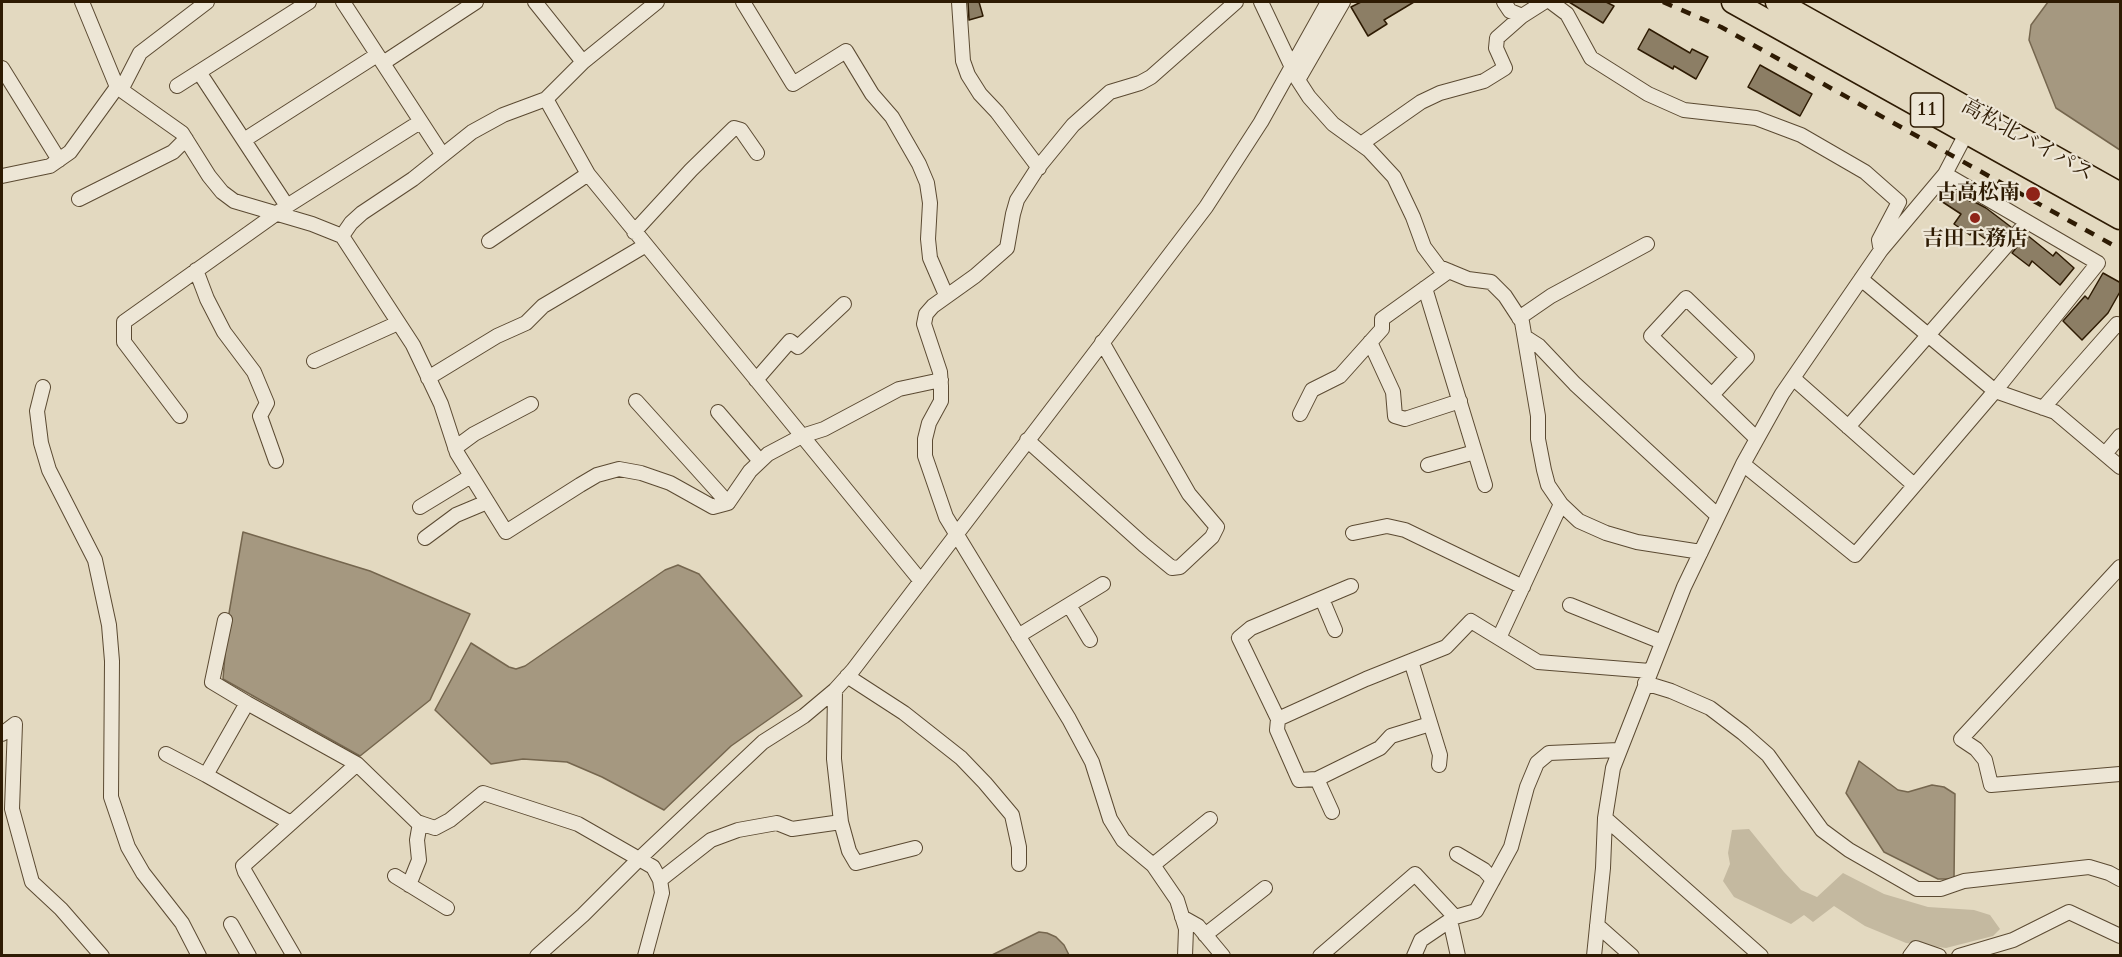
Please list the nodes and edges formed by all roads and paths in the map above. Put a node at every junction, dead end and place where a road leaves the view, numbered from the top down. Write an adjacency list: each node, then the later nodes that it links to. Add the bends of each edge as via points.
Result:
1 (82, 2): 27 (street)
2 (207, 2): 27 (street, via 140,53)
3 (309, 2): 24 (street)
4 (343, 2): 20 (street)
5 (476, 2): 20 (street)
6 (535, 2): 21 (street)
7 (657, 2): 21 (street)
8 (743, 2): 56 (street, via 794,84 846,51 872,94 892,117 927,183 930,258)
9 (959, 2): 37 (street, via 963,62 968,75)
10 (1236, 2): 37 (street, via 1151,77 1110,92 1098,101)
11 (1261, 2): 22 (street)
12 (1328, 2): 22 (street)
13 (1343, 2): 25 (street)
14 (1504, 2): 19 (street, via 1510,11)
15 (1544, 2): 19 (street)
16 (1551, 2): 51 (street, via 1567,14 1592,58 1648,94 1684,111 1756,118 1801,135 1865,172 1899,202 1879,240)
17 (1733, 2): 30 (highway, 高松北バイパス / 11)
18 (1777, 2): 41 (highway, 高松北バイパス / 11)
19 (1522, 16): 33 (street, via 1497,38 1496,48 1505,68 1484,81 1421,102)
20 (380, 59): 29 (street); 32 (street)
21 (582, 62): 28 (street)
22 (1292, 66): 25 (street); 63 (street, via 1206,207)
23 (2, 68): 36 (street)
24 (199, 72): 26 (street); 32 (street)
25 (1298, 80): 33 (street, via 1333,124)
26 (177, 86)
27 (119, 89): 31 (street); 36 (street, via 70,152)
28 (546, 99): 35 (street, via 485,123); 38 (street)
29 (420, 122): 35 (street); 43 (street)
30 (1967, 132): 39 (street); 44 (highway, 高松北バイパス / 11)
31 (186, 139): 42 (street, via 173,152); 43 (street, via 209,176 234,201)
32 (244, 140): 43 (street)
33 (1361, 144): 53 (street, via 1394,177 1424,247 1438,267)
34 (757, 153): 46 (street, via 741,130 734,128)
35 (442, 154): 47 (street, via 362,213)
36 (58, 160): 40 (street, via 50,166)
37 (1039, 168): 56 (street, via 1017,200 1007,248)
38 (588, 174): 46 (street); 48 (street)
39 (1945, 174): 45 (street); 51 (street)
40 (2, 177)
41 (2121, 194)
42 (80, 199)
43 (282, 210): 47 (street); 52 (street)
44 (2121, 218)
45 (2027, 222): 61 (street); 71 (street, via 2098,262)
46 (634, 232): 50 (street)
47 (342, 236): 59 (street)
48 (489, 241)
49 (1647, 244): 58 (street, via 1551,296)
50 (646, 245): 66 (street, via 543,306 526,323); 68 (street)
51 (1881, 250): 54 (street)
52 (196, 270): 74 (street, via 124,322 124,342); 90 (street, via 224,332 254,372 267,403 260,416)
53 (1449, 271): 55 (street); 58 (street, via 1491,282)
54 (1862, 279): 61 (street); 67 (street)
55 (1425, 288): 64 (street, via 1382,319 1382,329); 76 (street)
56 (946, 295): 69 (street, via 926,314 924,324)
57 (844, 304): 68 (street, via 798,347 790,341)
58 (1520, 318): 62 (street)
59 (398, 323): 65 (street); 66 (street)
60 (2121, 326): 78 (street, via 2116,324)
61 (1929, 336): 71 (street); 82 (street)
62 (1525, 338): 100 (street, via 1544,470 1548,485); 102 (street, via 1539,346)
63 (1102, 342): 86 (street); 86 (street, via 1189,494 1217,527 1212,537 1180,567 1172,568)
64 (1370, 342): 76 (street, via 1393,392 1395,416 1405,418); 80 (street, via 1340,376 1312,390)
65 (314, 361)
66 (428, 378): 87 (street)
67 (1793, 378): 82 (street); 85 (street)
68 (756, 380): 83 (street)
69 (941, 380): 83 (street, via 899,389 824,429); 104 (street, via 941,401 929,423 925,456)
70 (43, 387): 162 (street, via 37,411 41,442 49,470 95,560 109,625 111,797 128,847 182,923)
71 (1995, 391): 78 (street); 97 (street)
72 (181, 392): 74 (street)
73 (1712, 395): 73 (street, via 1651,336 1686,297 1747,357); 85 (street)
74 (169, 401): 81 (street)
75 (636, 401): 99 (street)
76 (1460, 401): 88 (street)
77 (531, 404): 87 (street)
78 (2043, 408): 89 (street, via 2055,412)
79 (718, 412): 91 (street)
80 (1300, 414)
81 (180, 416)
82 (1848, 427): 97 (street)
83 (802, 436): 91 (street); 108 (street)
84 (2121, 436): 89 (street)
85 (1757, 439): 92 (street)
86 (1027, 440): 104 (street)
87 (455, 448): 95 (street)
88 (1475, 452): 93 (street); 96 (street)
89 (2105, 454): 94 (street)
90 (276, 461)
91 (760, 461): 99 (street)
92 (1743, 464): 97 (street, via 1855,555); 102 (street)
93 (1428, 465)
94 (2121, 467)
95 (471, 476): 98 (street); 101 (street)
96 (1485, 485)
97 (1914, 485)
98 (488, 502): 99 (street, via 506,532 579,485 619,469 670,483 713,507); 105 (street, via 456,515)
99 (728, 503)
100 (1561, 504): 106 (street, via 1579,521 1606,533); 111 (street)
101 (420, 507)
102 (1718, 516): 106 (street)
103 (1353, 532): 111 (street, via 1387,526 1405,530)
104 (955, 534): 108 (street); 117 (street)
105 (425, 538)
106 (1701, 552): 120 (street)
107 (2121, 567): 133 (street, via 1961,739 1985,760 1991,785)
108 (920, 580): 122 (street)
109 (1103, 584): 113 (street)
110 (1351, 586): 112 (street)
111 (1523, 586): 118 (street)
112 (1322, 599): 116 (street); 126 (street, via 1251,628 1239,638)
113 (1069, 605): 117 (street); 119 (street)
114 (1570, 605): 120 (street)
115 (225, 620): 125 (street, via 212,682)
116 (1335, 630)
117 (1018, 636): 146 (street, via 1070,719 1087,753 1110,819 1123,840)
118 (1499, 638): 121 (street, via 1471,621 1446,647); 123 (street, via 1538,662)
119 (1090, 640)
120 (1662, 642): 123 (street)
121 (1411, 661): 126 (street); 127 (street)
122 (847, 676): 124 (street); 145 (street, via 904,713 961,758 984,783 1012,815)
123 (1647, 677): 129 (street); 148 (street, via 1710,708 1743,733 1768,756 1822,830 1917,889 1941,889 1964,881 2089,867)
124 (834, 690): 139 (street, via 834,759); 144 (street, via 804,716 763,742)
125 (247, 703): 131 (street); 134 (street)
126 (1278, 719): 135 (street, via 1277,730 1299,780)
127 (1430, 724): 132 (street, via 1440,755); 135 (street, via 1391,736 1380,748)
128 (2, 734): 161 (street, via 15,724 12,808 32,882)
129 (1619, 750): 137 (street); 150 (street, via 1550,753 1537,763 1511,847)
130 (166, 754): 134 (street)
131 (357, 764): 140 (street); 141 (street)
132 (1439, 765)
133 (2121, 774)
134 (206, 775): 140 (street)
135 (1317, 779): 136 (street)
136 (1332, 812)
137 (1605, 818): 157 (street); 174 (street)
138 (1210, 819): 146 (street)
139 (841, 822): 142 (street, via 856,863); 149 (street, via 792,829 777,823 738,830 711,840)
140 (291, 823): 164 (street, via 243,866)
141 (420, 823): 144 (street, via 435,828 483,793 578,824); 151 (street, via 419,860)
142 (915, 848)
143 (1456, 854): 150 (street, via 1484,870)
144 (639, 858): 149 (street, via 653,867); 165 (street)
145 (1019, 864)
146 (1153, 865): 154 (street, via 1177,900)
147 (395, 876): 151 (street)
148 (2121, 879)
149 (660, 880): 166 (street, via 662,893)
150 (1493, 880): 155 (street, via 1476,911)
151 (409, 885): 153 (street)
152 (1265, 888): 158 (street)
153 (447, 908)
154 (1182, 916): 158 (street); 167 (street, via 1186,929)
155 (1453, 918): 169 (street, via 1415,874); 170 (street, via 1421,940); 171 (street)
156 (231, 924): 163 (street)
157 (1597, 925): 172 (street); 173 (street)
158 (1205, 935): 168 (street)
159 (2121, 936): 160 (street, via 2069,912)
160 (2013, 940): 177 (street); 178 (street)
161 (102, 956)
162 (199, 956)
163 (249, 956)
164 (294, 956)
165 (537, 956)
166 (645, 956)
167 (1185, 956)
168 (1223, 956)
169 (1320, 956)
170 (1414, 956)
171 (1458, 956)
172 (1594, 956)
173 (1632, 956)
174 (1761, 956)
175 (1910, 956): 176 (street, via 1916,948)
176 (1939, 956)
177 (1959, 956)
178 (2013, 956)

